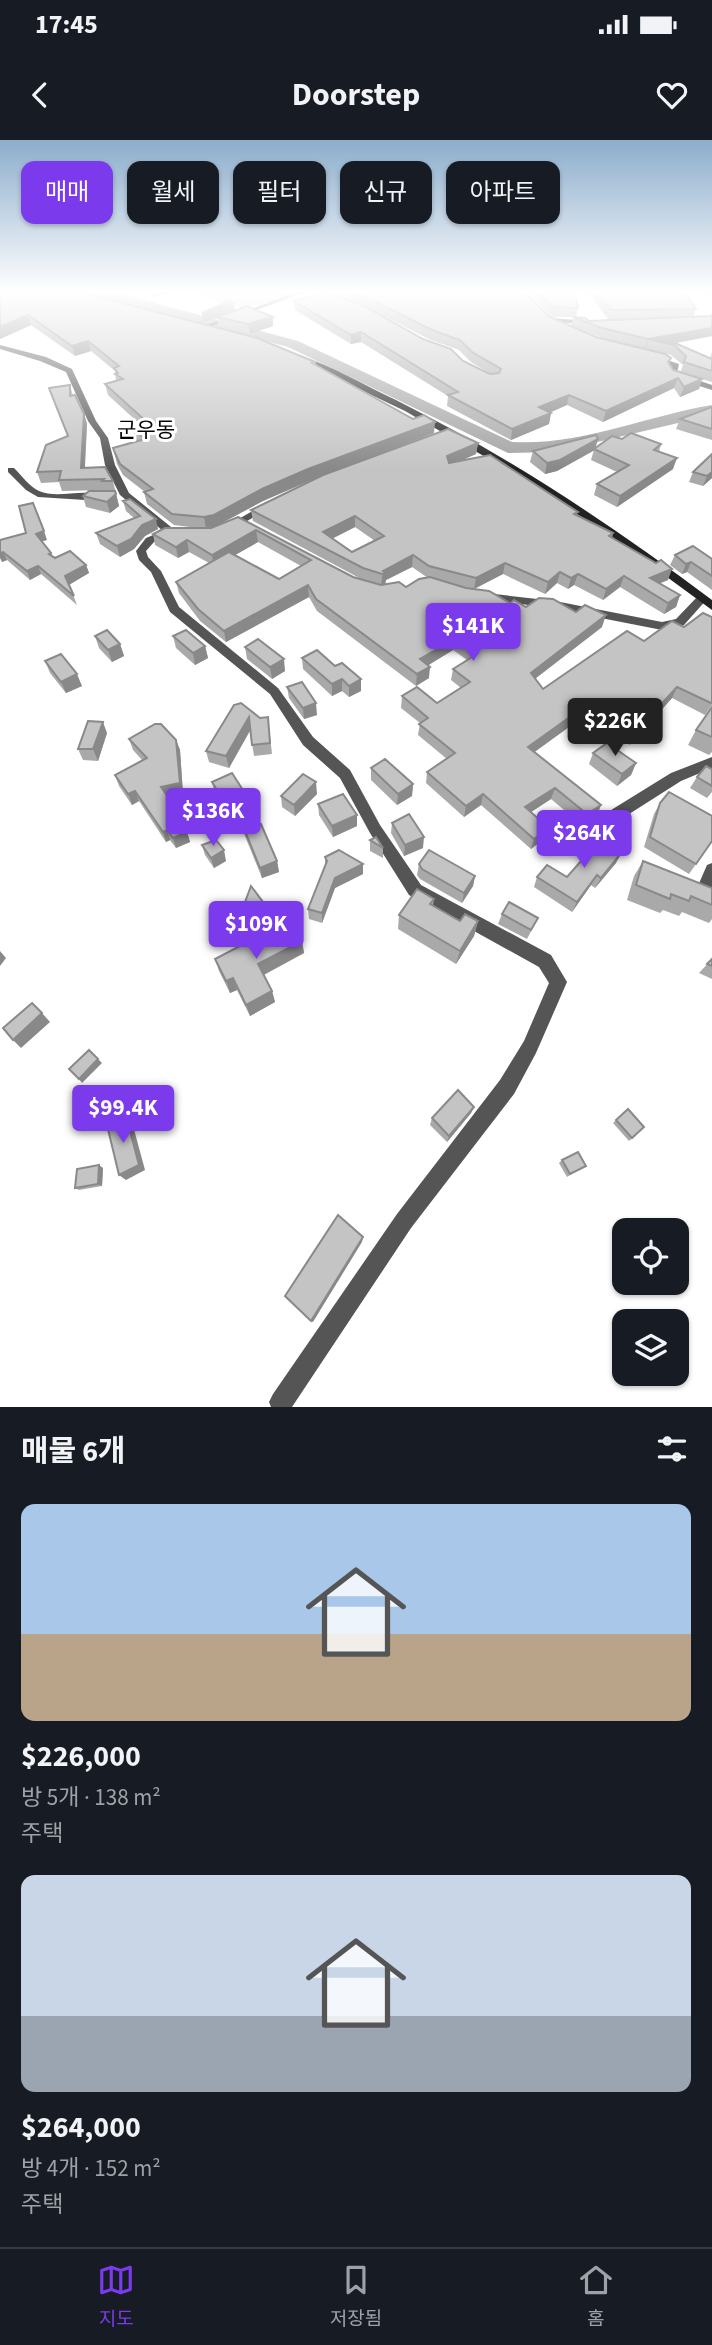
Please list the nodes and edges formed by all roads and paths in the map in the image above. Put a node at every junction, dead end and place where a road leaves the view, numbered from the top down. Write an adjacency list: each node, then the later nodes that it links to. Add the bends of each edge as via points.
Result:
1 (15, 351): 8 (street, via 69,371)
2 (641, 352): 4 (street, via 671,362 676,366 674,375)
3 (294, 355): 5 (street)
4 (712, 388)
5 (452, 432): 6 (street); 14 (street, via 580,510)
6 (429, 442)
7 (11, 470): 8 (street, via 42,496)
8 (128, 497): 10 (street)
9 (279, 500): 12 (street, via 245,524)
10 (170, 531): 11 (street); 20 (street, via 150,540 141,551 174,609 274,691 308,741 345,775 415,890 545,961 558,982 507,1087 404,1221)
11 (189, 533)
12 (206, 534)
13 (476, 596): 14 (street, via 662,626 680,622)
14 (702, 598): 15 (street)
15 (712, 606)
16 (712, 762): 17 (street, via 676,777)
17 (566, 846)
18 (712, 870): 19 (street)
19 (705, 888)
20 (281, 1402)

